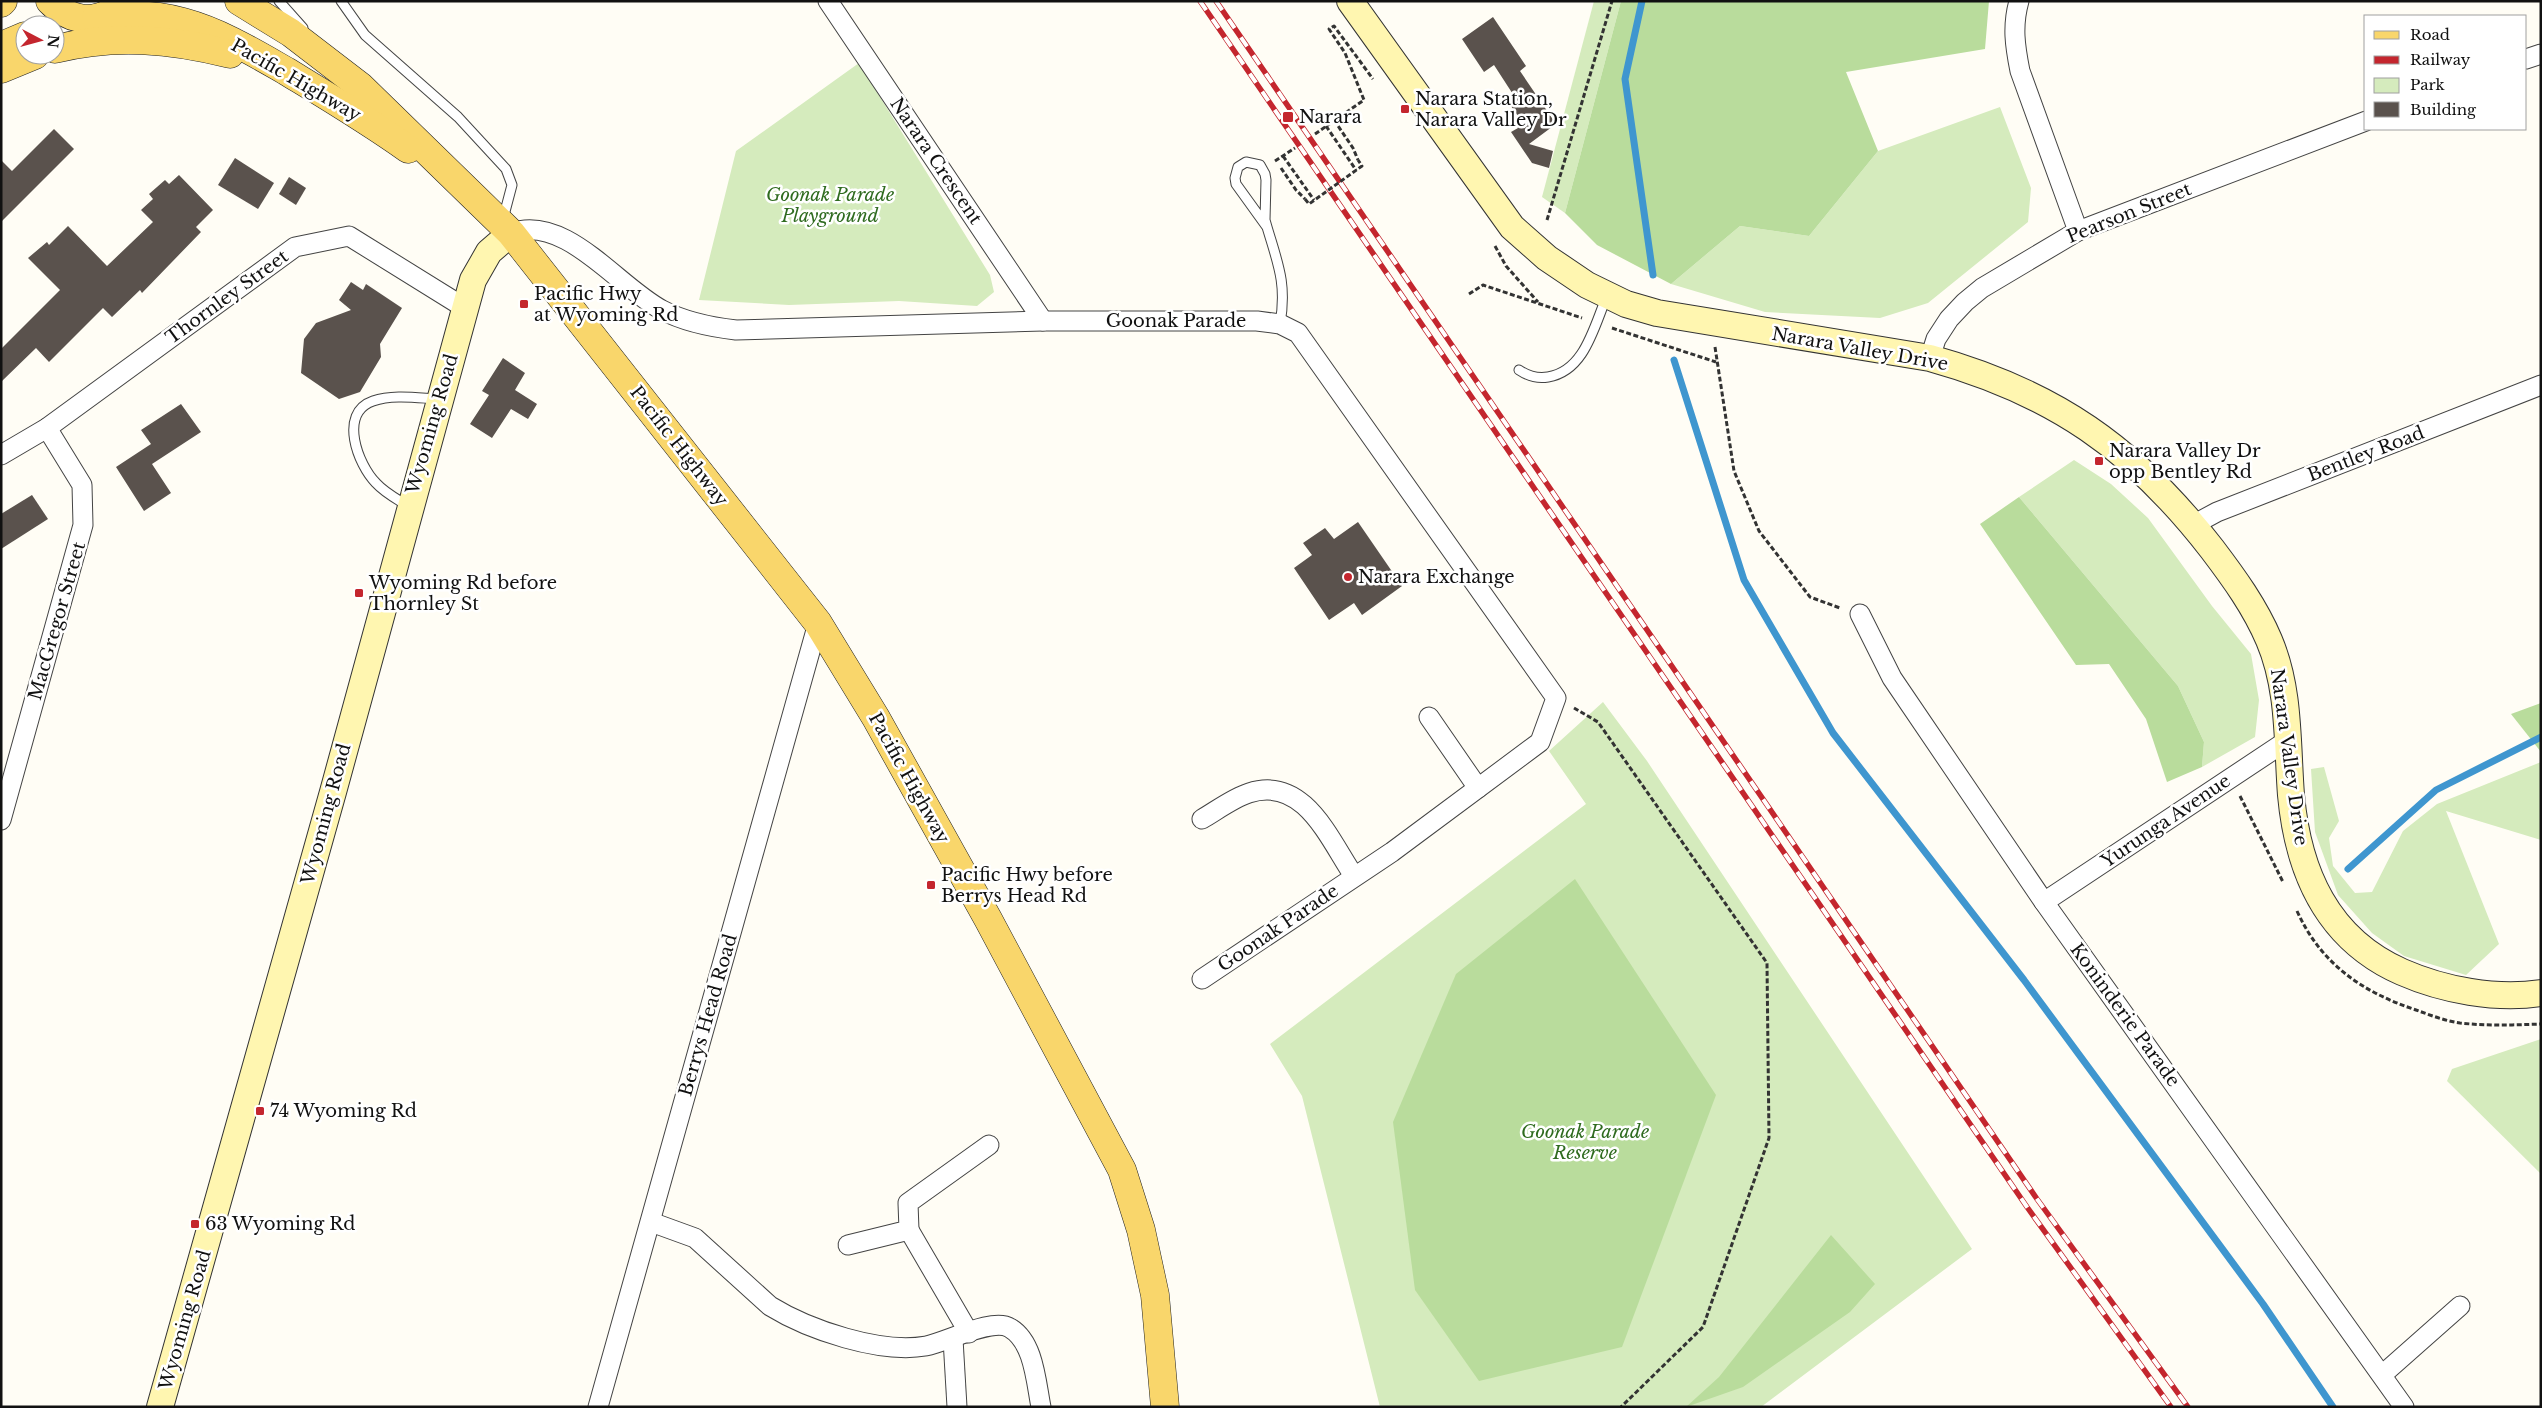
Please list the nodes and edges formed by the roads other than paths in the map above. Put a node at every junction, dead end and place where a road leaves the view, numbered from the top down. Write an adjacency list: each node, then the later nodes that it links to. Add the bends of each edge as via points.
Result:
1 (50, 1): 9 (main road, via 58,10)
2 (123, 1): 9 (main road, via 106,15)
3 (239, 1): 17 (main road, Pacific Highway)
4 (279, 1): 17 (lane)
5 (341, 1): 23 (lane, via 365,35 452,112 506,169 512,185)
6 (828, 1): 27 (street, Narara Crescent)
7 (1350, 1): 25 (main road, Narara Valley Drive, via 1512,227 1558,266)
8 (2019, 1): 24 (street, via 2014,44 2020,71)
9 (87, 18): 10 (main road, Pacific Highway); 19 (main road, Pacific Highway, via 126,16 181,21 229,40)
10 (65, 22)
11 (15, 40): 12 (main road)
12 (1, 46)
13 (65, 46): 19 (main road, via 126,39 162,40 228,54)
14 (2541, 54): 15 (street)
15 (2527, 59)
16 (15, 63): 18 (main road)
17 (334, 64): 21 (main road, Pacific Highway, via 408,130)
18 (1, 69)
19 (290, 74): 21 (main road, Pacific Highway, via 392,138)
20 (2364, 122): 24 (street, Pearson Street)
21 (475, 199): 23 (main road, Pacific Highway)
22 (1267, 227): 22 (lane, via 1263,169 1255,163 1246,162 1238,168 1235,178 1239,189); 28 (lane, via 1284,286)
23 (506, 229): 26 (main road, Wyoming Road, via 482,260); 27 (street, Goonak Parade, via 558,235 660,309 678,318 713,327 736,330); 38 (main road, Pacific Highway)
24 (2078, 231): 29 (street, Pearson Street, via 1982,288 1965,302 1936,339)
25 (1607, 296): 29 (main road, Narara Valley Drive, via 1657,313 1713,324); 30 (lane, via 1583,352 1573,366 1564,373 1543,378)
26 (465, 308): 32 (main road, Wyoming Road); 33 (street, Thornley Street, via 349,236 295,248)
27 (1043, 321): 28 (street, Goonak Parade, via 1257,320)
28 (1280, 324): 41 (street, Goonak Parade, via 1298,333 1305,341 1556,698 1540,742)
29 (1930, 358): 36 (main road, Narara Valley Drive, via 2006,383 2075,418 2136,466)
30 (1519, 370)
31 (2541, 385): 36 (street, Bentley Road, via 2217,512)
32 (439, 399): 35 (main road, Wyoming Road); 35 (lane, via 371,401 357,413 352,434 367,468 375,482)
33 (46, 428): 34 (street, Thornley Street); 42 (street, MacGregor Street, via 82,485 83,525)
34 (1, 455)
35 (409, 507): 55 (main road, Wyoming Road, via 330,802)
36 (2193, 525): 40 (main road, Narara Valley Drive, via 2237,582 2270,642 2285,701)
37 (1860, 614): 45 (street, Koninderie Parade, via 1892,678)
38 (818, 623): 49 (street, Berrys Head Road); 59 (main road, Pacific Highway, via 876,718 1122,1170 1141,1230 1155,1295)
39 (1429, 717): 41 (street)
40 (2288, 740): 45 (street, Yurunga Avenue); 47 (main road, Narara Valley Drive, via 2291,795 2305,864 2327,909 2354,944 2390,967 2447,986 2510,995)
41 (1478, 788): 44 (street, Goonak Parade)
42 (1, 820)
43 (1202, 820): 44 (street, Goonak Parade, via 1246,793 1261,790 1286,792 1306,805)
44 (1354, 876): 46 (street, Goonak Parade)
45 (2044, 902): 54 (street, Koninderie Parade)
46 (1202, 979)
47 (2541, 993)
48 (989, 1145): 50 (street, via 908,1203)
49 (651, 1222): 53 (street, via 695,1238 770,1306 804,1323 888,1346 925,1346); 56 (street, Berrys Head Road)
50 (909, 1230): 51 (street); 53 (street)
51 (848, 1245)
52 (2460, 1306): 54 (street)
53 (961, 1336): 57 (street); 58 (street, via 992,1324 1008,1326 1016,1332 1029,1354)
54 (2382, 1375): 60 (street, Koninderie Parade)
55 (160, 1407)
56 (598, 1407)
57 (957, 1407)
58 (1041, 1407)
59 (1166, 1407)
60 (2404, 1407)

